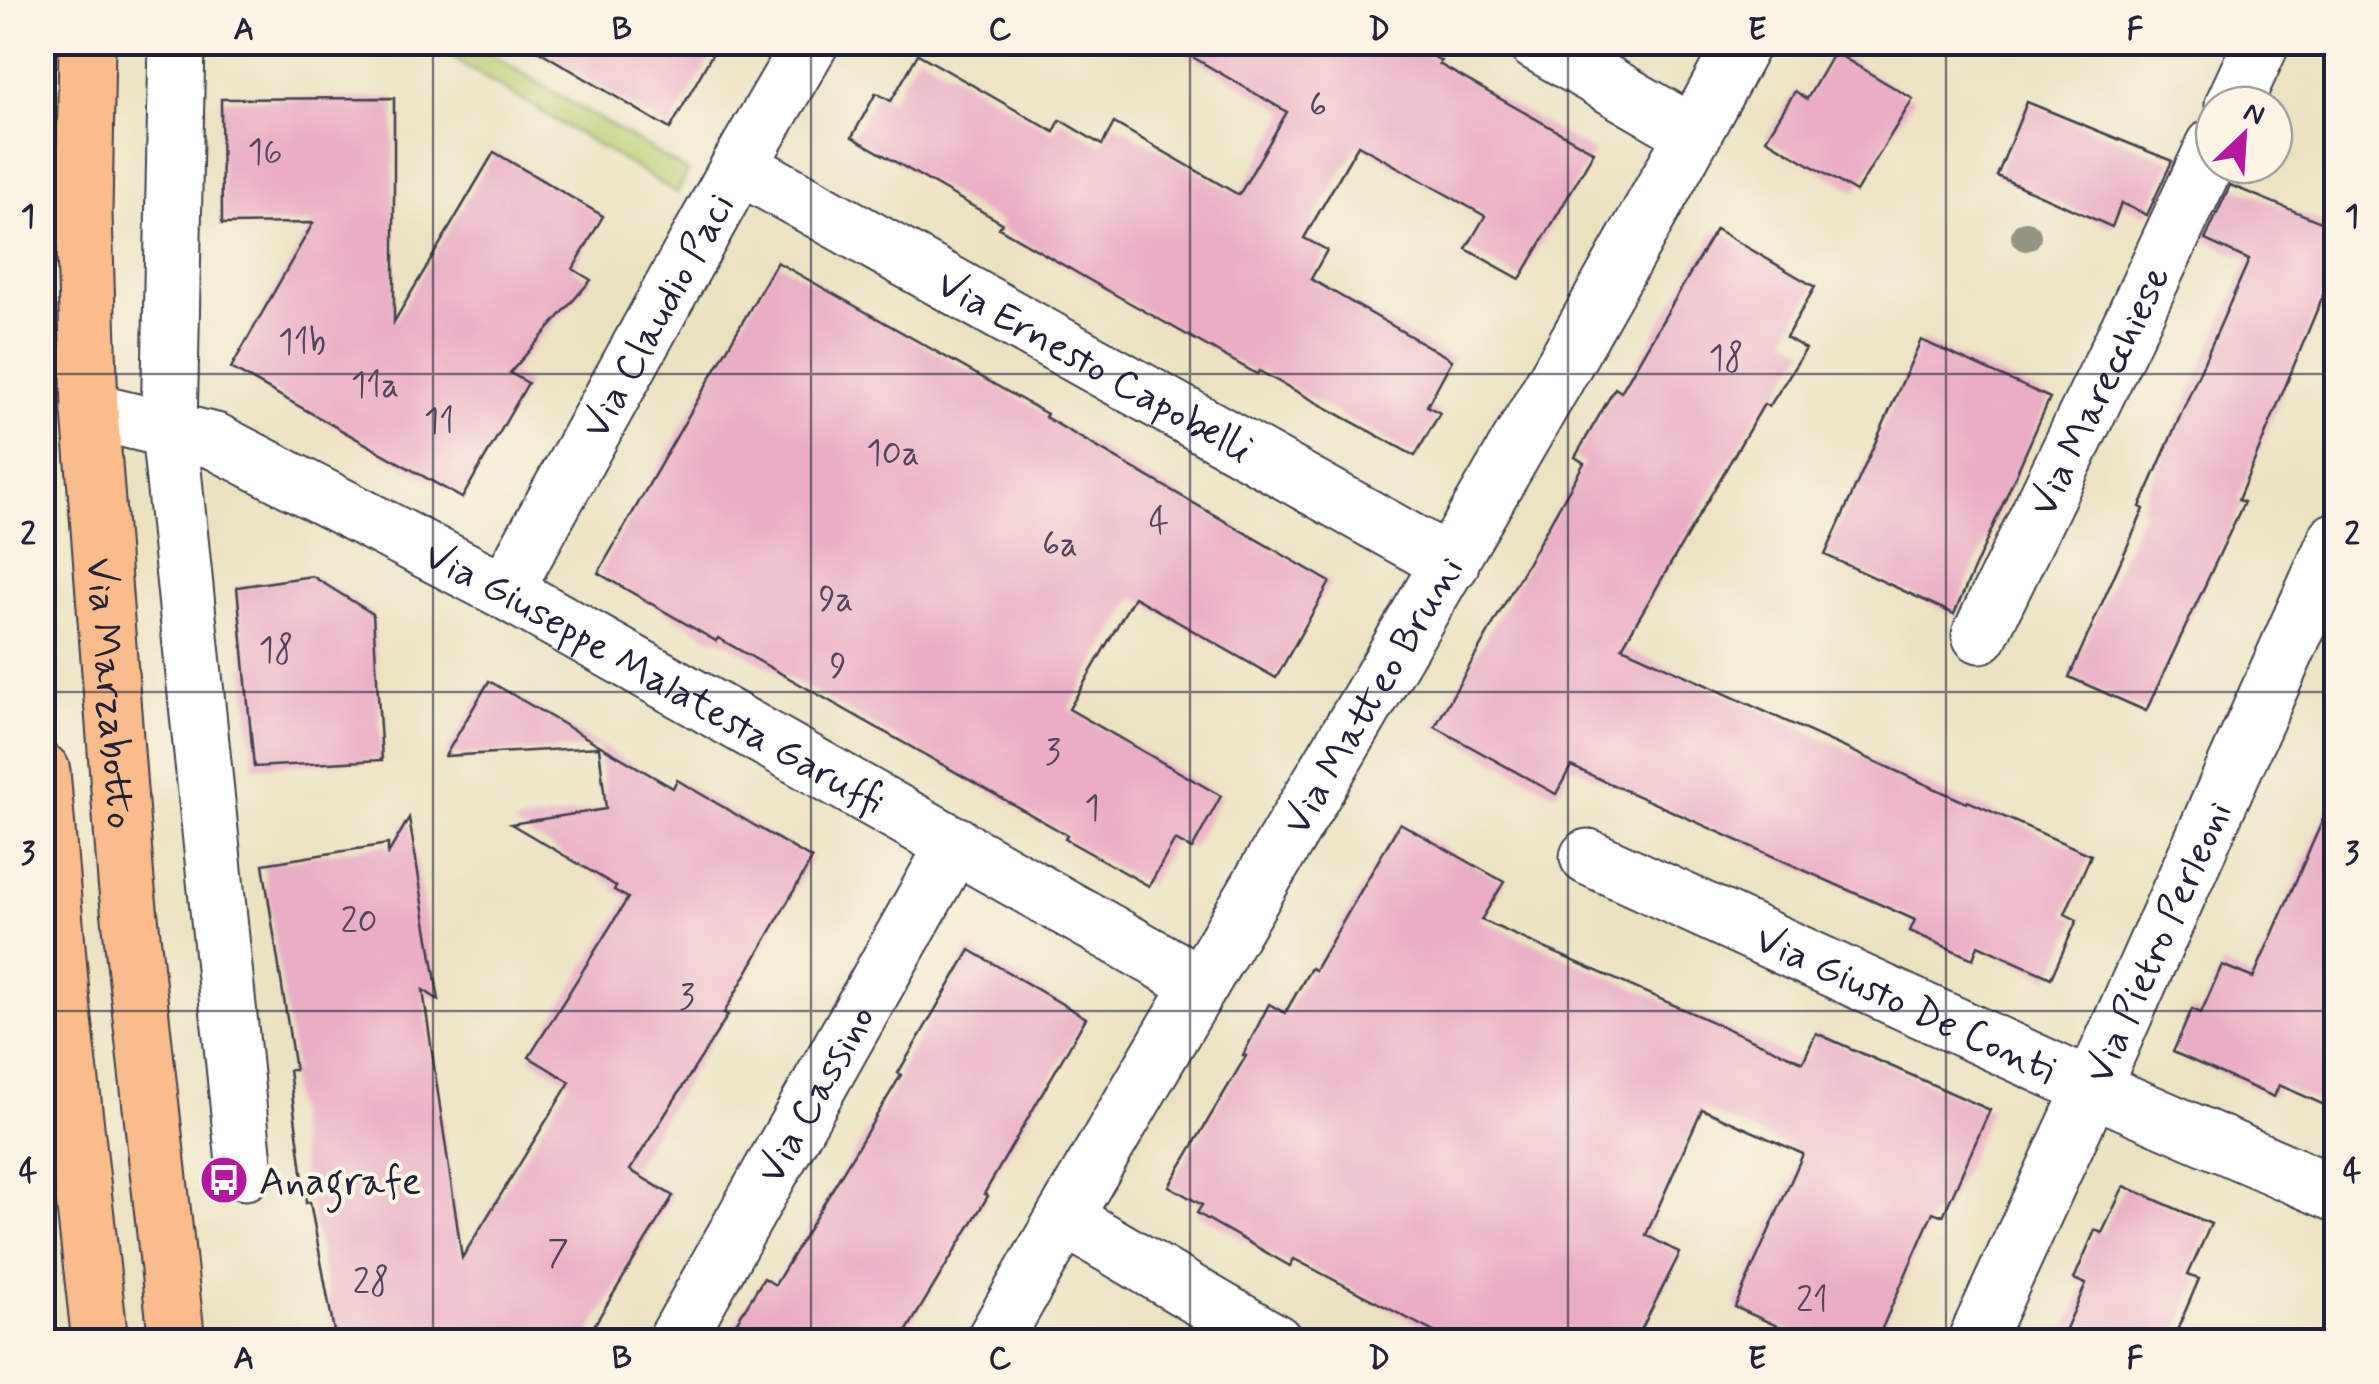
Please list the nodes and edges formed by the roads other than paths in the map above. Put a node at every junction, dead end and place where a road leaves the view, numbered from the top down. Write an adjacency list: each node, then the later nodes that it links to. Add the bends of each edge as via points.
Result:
1 (87, 42): 11 (main road, Via Marzabotto)
2 (177, 42): 12 (street, Via Marzabotto)
3 (811, 42): 9 (street, Via Claudio Paci)
4 (1535, 42): 8 (street)
5 (1743, 42): 8 (street, Via Matteo Bruni)
6 (2262, 42): 7 (street)
7 (2242, 85)
8 (1694, 134): 14 (street, Via Matteo Bruni)
9 (739, 166): 14 (street, Via Ernesto Capobelli); 15 (street, Via Claudio Paci)
10 (2196, 185): 16 (street, Via Marecchiese)
11 (90, 411): 12 (street, Via Giuseppe Malatesta Garuffi); 26 (main road, Via Marzabotto, via 126,881)
12 (169, 430): 15 (street, Via Giuseppe Malatesta Garuffi, via 215,441); 22 (street, Via Marzabotto)
13 (2336, 540): 21 (street, Via Pietro Perleoni)
14 (1450, 564): 20 (street, Via Matteo Bruni)
15 (505, 591): 18 (street, Via Giuseppe Malatesta Garuffi)
16 (1980, 635)
17 (42, 770): 25 (main road, Via Marzabotto)
18 (955, 844): 20 (street, Via Giuseppe Malatesta Garuffi); 27 (street, Via Cassino)
19 (1588, 857): 21 (street, Via Giusto De Conti)
20 (1202, 984): 24 (street, Via Matteo Bruni)
21 (2092, 1088): 23 (street, Via Giusto De Conti); 30 (street, Via Pietro Perleoni)
22 (245, 1172)
23 (2336, 1194)
24 (1064, 1218): 28 (street, Via Matteo Bruni); 29 (street)
25 (100, 1342)
26 (178, 1342)
27 (675, 1342)
28 (993, 1342)
29 (1275, 1342)
30 (1974, 1342)

